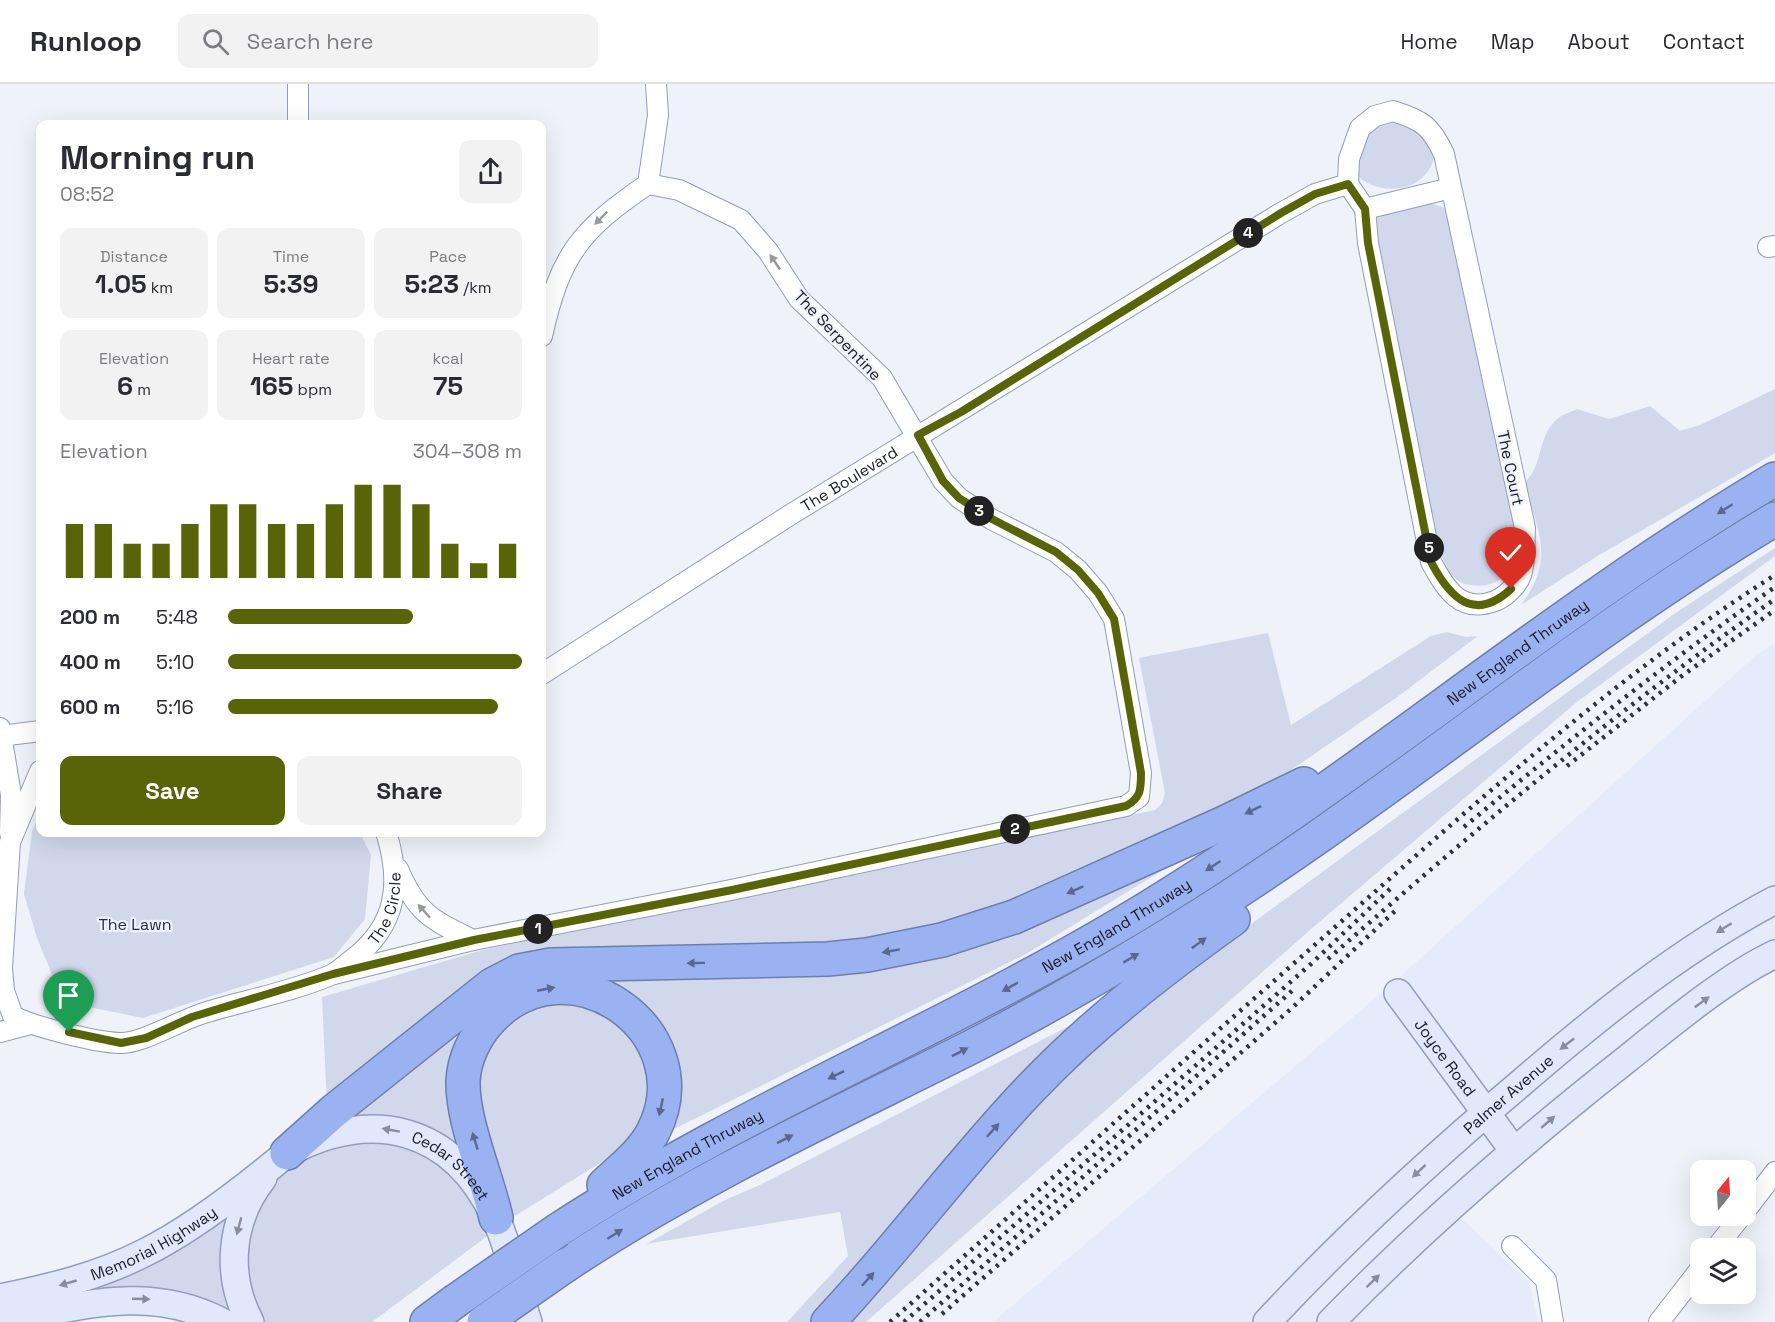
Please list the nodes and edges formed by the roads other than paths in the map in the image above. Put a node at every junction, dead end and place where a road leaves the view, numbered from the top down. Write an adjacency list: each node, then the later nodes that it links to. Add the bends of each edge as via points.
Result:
1 (287, 84): 4 (street)
2 (298, 84): 4 (street)
3 (656, 84): 5 (street, via 658,115)
4 (297, 116)
5 (648, 184): 9 (street, one-way to 9, via 606,212 570,254 551,296); 10 (street, The Serpentine, one-way to 5, via 882,378 799,299 768,251 741,220 679,190)
6 (1348, 184): 7 (street, The Court, via 1349,159 1360,128 1375,116 1393,111 1414,118 1433,132 1444,154); 8 (street, The Court); 10 (street, The Boulevard, via 1315,194 1281,213)
7 (1451, 188): 8 (street); 8 (street, The Court, via 1525,528 1521,576 1501,598 1481,606 1456,597 1443,585 1431,562 1368,243)
8 (1365, 209)
9 (546, 318)
10 (918, 435): 13 (street, The Boulevard); 23 (street, The Serpentine, via 943,481 959,498 1056,552 1098,593 1114,619 1129,698 1139,797 1126,806)
11 (1775, 479): 16 (highway, New England Thruway, one-way to 16, via 1640,563)
12 (1775, 519): 17 (highway, New England Thruway, via 1625,615)
13 (546, 671)
14 (36, 731): 15 (street)
15 (1, 733): 20 (street, The Circle, via 11,795)
16 (1399, 736): 32 (highway, one-way to 32, via 1172,847 1014,917 942,940 828,959 551,965 519,971 480,994); 37 (highway, New England Thruway, one-way to 37, via 1254,839 1091,942 987,1000 733,1127)
17 (1405, 774): 46 (highway, New England Thruway, one-way to 17, bridge, via 634,1222 738,1162 977,1044 1093,981 1233,894); 48 (highway, one-way to 17, via 906,1236 982,1142 1062,1057 1151,980 1323,852)
18 (36, 780): 20 (street, The Circle)
19 (388, 837): 21 (street, The Circle)
20 (10, 842): 25 (street, The Circle)
21 (395, 859): 23 (street, The Circle, one-way to 21, via 429,918 408,893); 26 (street, The Circle, via 395,895 384,924 368,947)
22 (1775, 900): 30 (street, Palmer Avenue, one-way to 30, via 1727,926 1668,966)
23 (474, 940): 26 (street, The Circle)
24 (1775, 954): 31 (street, one-way to 24, via 1650,1040)
25 (1, 970): 28 (street, The Circle, via 13,1016)
26 (333, 974): 28 (street, The Circle, via 121,1043)
27 (1398, 993): 30 (street, Joyce Road)
28 (30, 1024): 29 (street)
29 (0, 1032)
30 (1486, 1112): 31 (street, Joyce Road); 49 (street, Palmer Avenue, one-way to 49, via 1379,1209)
31 (1514, 1150): 50 (street, one-way to 31)
32 (284, 1156): 35 (street, Cedar Street, one-way to 32, via 457,1162 408,1134 379,1128 348,1129); 41 (street, Memorial Highway, one-way to 41, via 196,1221 146,1252 91,1276); 44 (street, one-way to 44, via 257,1186 237,1231 235,1276)
33 (1775, 1172): 34 (street)
34 (1756, 1197)
35 (496, 1218): 37 (highway, one-way to 37, via 465,1098 463,1081 471,1050 486,1024 516,999 553,987 585,989 618,1003 641,1024 659,1058 663,1094 658,1119 647,1142); 47 (street, Cedar Street)
36 (1733, 1226): 38 (street)
37 (558, 1230): 45 (highway, New England Thruway, bridge)
38 (1724, 1238)
39 (1512, 1246): 51 (street, via 1546,1280)
40 (1690, 1282): 52 (street)
41 (0, 1298)
42 (0, 1321): 43 (street, Memorial Highway, one-way to 43, via 130,1299 178,1304)
43 (222, 1322)
44 (250, 1322)
45 (427, 1322)
46 (484, 1322)
47 (528, 1322)
48 (828, 1322)
49 (1267, 1322)
50 (1331, 1322)
51 (1553, 1322)
52 (1659, 1322)

